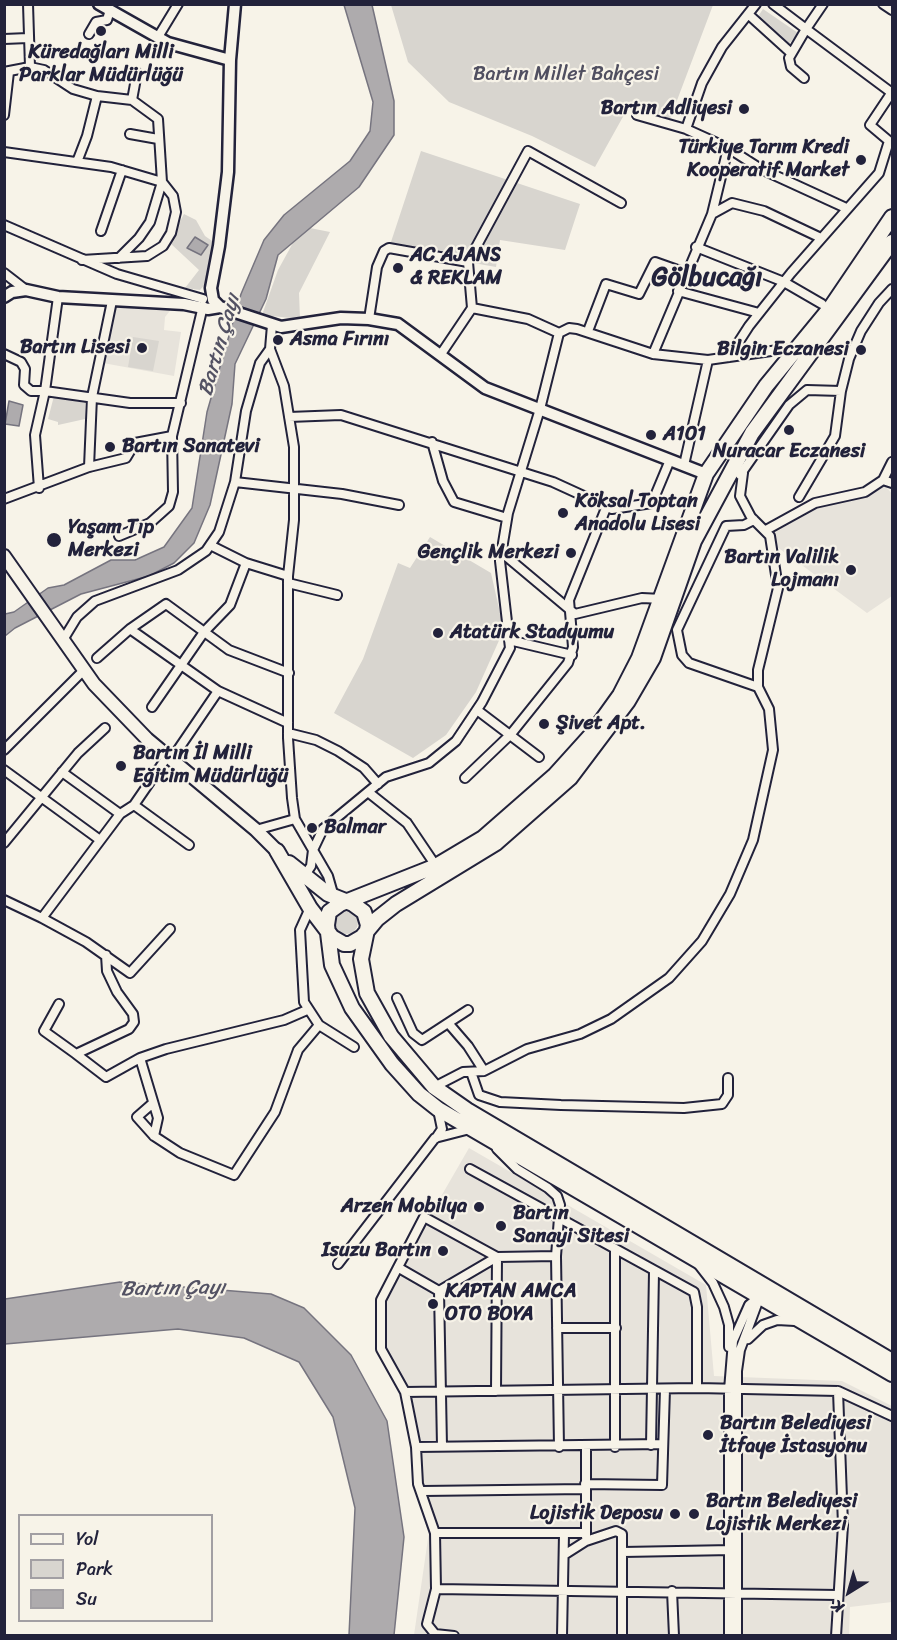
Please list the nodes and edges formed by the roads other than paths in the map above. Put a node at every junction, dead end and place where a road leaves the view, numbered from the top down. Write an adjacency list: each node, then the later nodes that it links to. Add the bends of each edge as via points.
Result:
1 (28, 4): 15 (street)
2 (99, 4): 9 (main road)
3 (178, 4): 14 (street)
4 (235, 4): 18 (main road)
5 (756, 4): 11 (street)
6 (773, 4): 12 (street)
7 (823, 4): 12 (street)
8 (883, 4): 10 (street)
9 (110, 10): 13 (street, via 107,20 96,22); 14 (main road)
10 (892, 10)
11 (748, 14): 17 (street); 28 (street, via 722,47 702,83)
12 (806, 29): 17 (street); 23 (street)
13 (89, 34)
14 (158, 37): 18 (main road)
15 (28, 38): 16 (street); 19 (street)
16 (4, 39)
17 (790, 52): 22 (street, via 791,67)
18 (230, 60): 57 (main road, via 228,172)
19 (30, 67): 20 (street); 24 (street, via 44,70 73,89)
20 (7, 72): 26 (street)
21 (137, 73): 25 (street)
22 (804, 78)
23 (892, 93): 31 (street, via 869,127)
24 (97, 96): 25 (street); 34 (street)
25 (132, 100): 30 (street, via 158,119)
26 (4, 115)
27 (637, 115): 28 (street)
28 (686, 129): 32 (street)
29 (129, 134): 30 (street)
30 (158, 139): 36 (street)
31 (891, 141): 38 (street, via 879,173)
32 (728, 148): 38 (street, via 761,169); 39 (street)
33 (4, 152): 34 (street)
34 (77, 162): 35 (street)
35 (122, 170): 36 (street); 42 (street)
36 (162, 182): 46 (street, via 150,222); 46 (street, via 173,196 176,212 171,233 163,246 147,256)
37 (621, 203): 48 (street, via 528,151)
38 (846, 208): 43 (street)
39 (712, 214): 43 (street, via 732,203 764,211); 45 (street)
40 (892, 217): 86 (highway, via 831,307 766,386)
41 (4, 225): 47 (street)
42 (101, 231)
43 (821, 238): 51 (street)
44 (892, 242): 89 (highway, via 752,433)
45 (696, 247): 50 (street); 51 (street)
46 (118, 258): 47 (street)
47 (82, 260): 57 (street)
48 (468, 262): 59 (street); 61 (street, via 389,248 380,256)
49 (4, 273): 53 (street)
50 (686, 273): 54 (street); 63 (street, via 655,262 639,294 606,284)
51 (784, 282): 58 (street); 60 (street)
52 (892, 289): 73 (street, via 861,331)
53 (10, 290): 55 (main road)
54 (678, 291): 60 (street); 69 (street)
55 (58, 297): 56 (main road); 72 (street)
56 (112, 301): 57 (main road); 74 (street)
57 (208, 303): 62 (main road); 75 (street)
58 (822, 304)
59 (472, 308): 64 (street, via 528,319); 68 (street)
60 (759, 313): 70 (street)
61 (369, 319): 62 (main road, via 341,318 281,327); 68 (main road, via 398,324)
62 (269, 324): 66 (street)
63 (588, 331): 64 (street, via 569,328); 69 (street)
64 (559, 333): 76 (street)
65 (785, 349): 70 (street)
66 (270, 350): 77 (street, via 284,386); 88 (street, via 260,363 246,411)
67 (4, 354): 72 (street, via 21,362 25,369 24,385 32,391)
68 (441, 354): 76 (main road, via 485,388)
69 (653, 354): 71 (street)
70 (729, 357): 71 (street)
71 (708, 360): 82 (street)
72 (45, 391): 74 (street); 91 (street, via 35,435)
73 (841, 391): 85 (street, via 807,390 789,405); 94 (street, via 835,436)
74 (92, 397): 75 (street, via 130,403); 83 (street)
75 (181, 403): 78 (street)
76 (540, 409): 80 (main road); 84 (street)
77 (290, 417): 79 (street, via 341,415); 92 (street)
78 (172, 436): 83 (street, via 135,443 126,458); 101 (street, via 173,492 169,506 150,523)
79 (432, 442): 84 (street); 98 (street, via 443,481 454,502)
80 (670, 460): 82 (main road); 97 (street, via 652,503)
81 (892, 462): 87 (street)
82 (684, 465): 86 (main road)
83 (89, 466): 91 (street)
84 (521, 471): 97 (street); 98 (street)
85 (743, 473): 89 (street); 93 (street)
86 (706, 474): 89 (highway); 108 (highway)
87 (883, 480): 90 (street); 100 (street, via 865,492 815,503)
88 (235, 482): 92 (street); 102 (street, via 219,532)
89 (724, 482): 93 (street); 153 (highway, via 694,541 653,658 599,742 554,793 496,843 396,904)
90 (892, 483)
91 (39, 488): 95 (street)
92 (294, 489): 96 (street); 106 (street)
93 (740, 496): 99 (street)
94 (799, 497)
95 (4, 499)
96 (399, 505)
97 (606, 508): 109 (street)
98 (507, 518): 103 (street)
99 (754, 520): 100 (street); 119 (street, via 726,526 677,630 682,655 689,663)
100 (766, 530): 119 (street, via 778,588 758,670)
101 (119, 536)
102 (210, 545): 105 (street); 112 (street, via 178,570 95,602 77,617)
103 (501, 552): 109 (street); 113 (street)
104 (4, 556): 112 (main road)
105 (246, 563): 106 (street); 111 (street, via 230,605)
106 (288, 579): 107 (street); 118 (street)
107 (338, 596)
108 (662, 599): 109 (street, via 642,598 575,614); 145 (highway, via 620,695 592,734 521,807 483,838)
109 (568, 609): 114 (street)
110 (130, 629): 111 (street, via 166,604); 115 (street); 116 (street)
111 (204, 632): 116 (street); 118 (street, via 229,650)
112 (63, 640): 117 (main road)
113 (509, 640): 114 (street); 122 (street, via 510,648)
114 (572, 655): 126 (street)
115 (97, 658)
116 (181, 667): 120 (street); 121 (street)
117 (84, 670): 127 (street); 129 (main road)
118 (289, 673): 123 (street)
119 (758, 687): 164 (street, via 769,709 773,750 753,840 730,894 702,941 669,978 611,1019 580,1034 527,1049)
120 (218, 691): 123 (street); 129 (street)
121 (152, 707)
122 (477, 710): 126 (street); 133 (street, via 456,741 429,764 386,777)
123 (288, 723): 125 (street)
124 (105, 728): 131 (street)
125 (288, 734): 133 (street, via 316,740 338,751 364,768); 138 (street)
126 (511, 734): 128 (street); 132 (street)
127 (4, 750)
128 (539, 757)
129 (169, 758): 136 (street); 139 (main road)
130 (4, 770): 135 (street)
131 (62, 772): 135 (street); 137 (street)
132 (465, 778)
133 (378, 784): 134 (street)
134 (368, 792): 143 (street, via 323,829); 145 (street, via 407,824)
135 (40, 799): 140 (street); 141 (street)
136 (134, 805): 137 (street); 142 (street)
137 (120, 814): 140 (street)
138 (295, 819): 139 (street); 143 (street)
139 (256, 830): 144 (main road)
140 (100, 840): 150 (street)
141 (4, 843)
142 (189, 845)
143 (313, 850): 146 (street); 148 (street)
144 (277, 851): 146 (highway)
145 (436, 867): 148 (highway)
146 (300, 874): 148 (highway); 149 (highway)
147 (4, 900): 150 (street)
148 (338, 903): 152 (highway, via 327,919); 153 (highway, via 360,907 367,918)
149 (310, 908): 152 (highway); 157 (street, via 300,930 302,993)
150 (42, 918): 154 (street)
151 (170, 929): 154 (street, via 130,973)
152 (328, 932): 153 (highway, via 337,942 350,944); 169 (highway, via 332,965 352,1008 392,1064)
153 (366, 932): 167 (highway, via 361,959 367,993 392,1036)
154 (106, 955): 162 (street, via 107,971 134,1022 129,1029)
155 (397, 998): 159 (street, via 413,1033 422,1040)
156 (58, 1004): 162 (street, via 44,1031)
157 (307, 1010): 160 (street); 163 (street, via 284,1020)
158 (468, 1010): 159 (street)
159 (449, 1024): 164 (street)
160 (319, 1025): 161 (street); 171 (street, via 298,1050 272,1118 234,1175 180,1153)
161 (354, 1047)
162 (76, 1054): 163 (street, via 106,1077)
163 (140, 1058): 168 (street)
164 (484, 1071): 165 (street)
165 (471, 1072): 166 (street, via 479,1095 500,1102 561,1106 684,1108 722,1104 729,1095); 167 (street, via 463,1072)
166 (728, 1078)
167 (434, 1087): 183 (highway)
168 (153, 1103): 171 (street, via 159,1122); 171 (street, via 137,1117)
169 (438, 1109): 170 (highway); 173 (street, via 442,1128)
170 (470, 1129): 172 (highway); 173 (street)
171 (154, 1136)
172 (484, 1136): 175 (street, via 517,1169 557,1196); 179 (highway)
173 (435, 1138): 180 (street)
174 (470, 1169): 175 (street)
175 (558, 1215): 176 (street); 177 (street)
176 (615, 1250): 182 (street); 189 (street)
177 (556, 1256): 178 (street); 188 (street)
178 (497, 1257): 181 (street, via 424,1217); 184 (street); 200 (street)
179 (693, 1257): 186 (highway); 193 (street, via 713,1283 724,1307 729,1325)
180 (338, 1264)
181 (399, 1268): 184 (street); 202 (street, via 381,1300 381,1349)
182 (654, 1272): 195 (street, via 694,1292); 198 (street)
183 (745, 1273): 185 (highway); 186 (street)
184 (439, 1291): 199 (street)
185 (782, 1295): 186 (street); 191 (highway)
186 (760, 1296): 187 (highway); 190 (street); 193 (street, via 749,1305 733,1341)
187 (802, 1321): 190 (street, via 777,1320 763,1325 752,1332); 192 (highway)
188 (557, 1328): 189 (street); 194 (street)
189 (616, 1328): 197 (street)
190 (740, 1350): 193 (street)
191 (892, 1361)
192 (892, 1374)
193 (732, 1387): 195 (street); 201 (street); 216 (street)
194 (559, 1388): 197 (street); 200 (street); 208 (street)
195 (697, 1388): 196 (street)
196 (665, 1389): 198 (street); 205 (street)
197 (617, 1390): 198 (street); 210 (street)
198 (653, 1390): 204 (street)
199 (442, 1391): 200 (street); 202 (street); 206 (street)
200 (496, 1391)
201 (838, 1391): 203 (street); 224 (street, via 843,1525)
202 (405, 1392): 207 (street)
203 (892, 1416)
204 (651, 1444): 205 (street); 210 (street)
205 (663, 1444): 211 (street, via 662,1485)
206 (442, 1446): 207 (street); 208 (street)
207 (416, 1447): 212 (street, via 417,1480)
208 (559, 1447): 209 (street)
209 (586, 1447): 210 (street); 211 (street)
210 (615, 1447)
211 (585, 1487): 212 (street); 215 (street)
212 (423, 1491): 213 (street)
213 (435, 1533): 214 (street); 219 (street)
214 (564, 1533): 215 (street); 218 (street)
215 (586, 1537): 217 (street, via 618,1531 623,1536); 218 (street)
216 (733, 1550): 217 (street); 223 (street)
217 (623, 1552): 221 (street)
218 (564, 1555): 220 (street)
219 (436, 1588): 220 (street); 225 (street, via 428,1627 435,1634)
220 (562, 1591): 221 (street); 226 (street)
221 (621, 1591): 222 (street); 227 (street)
222 (672, 1591): 223 (street); 228 (street)
223 (733, 1592): 224 (street); 229 (street); 230 (street)
224 (838, 1595): 231 (street)
225 (453, 1635)
226 (562, 1635)
227 (622, 1635)
228 (674, 1635)
229 (729, 1635)
230 (737, 1635)
231 (836, 1635)

